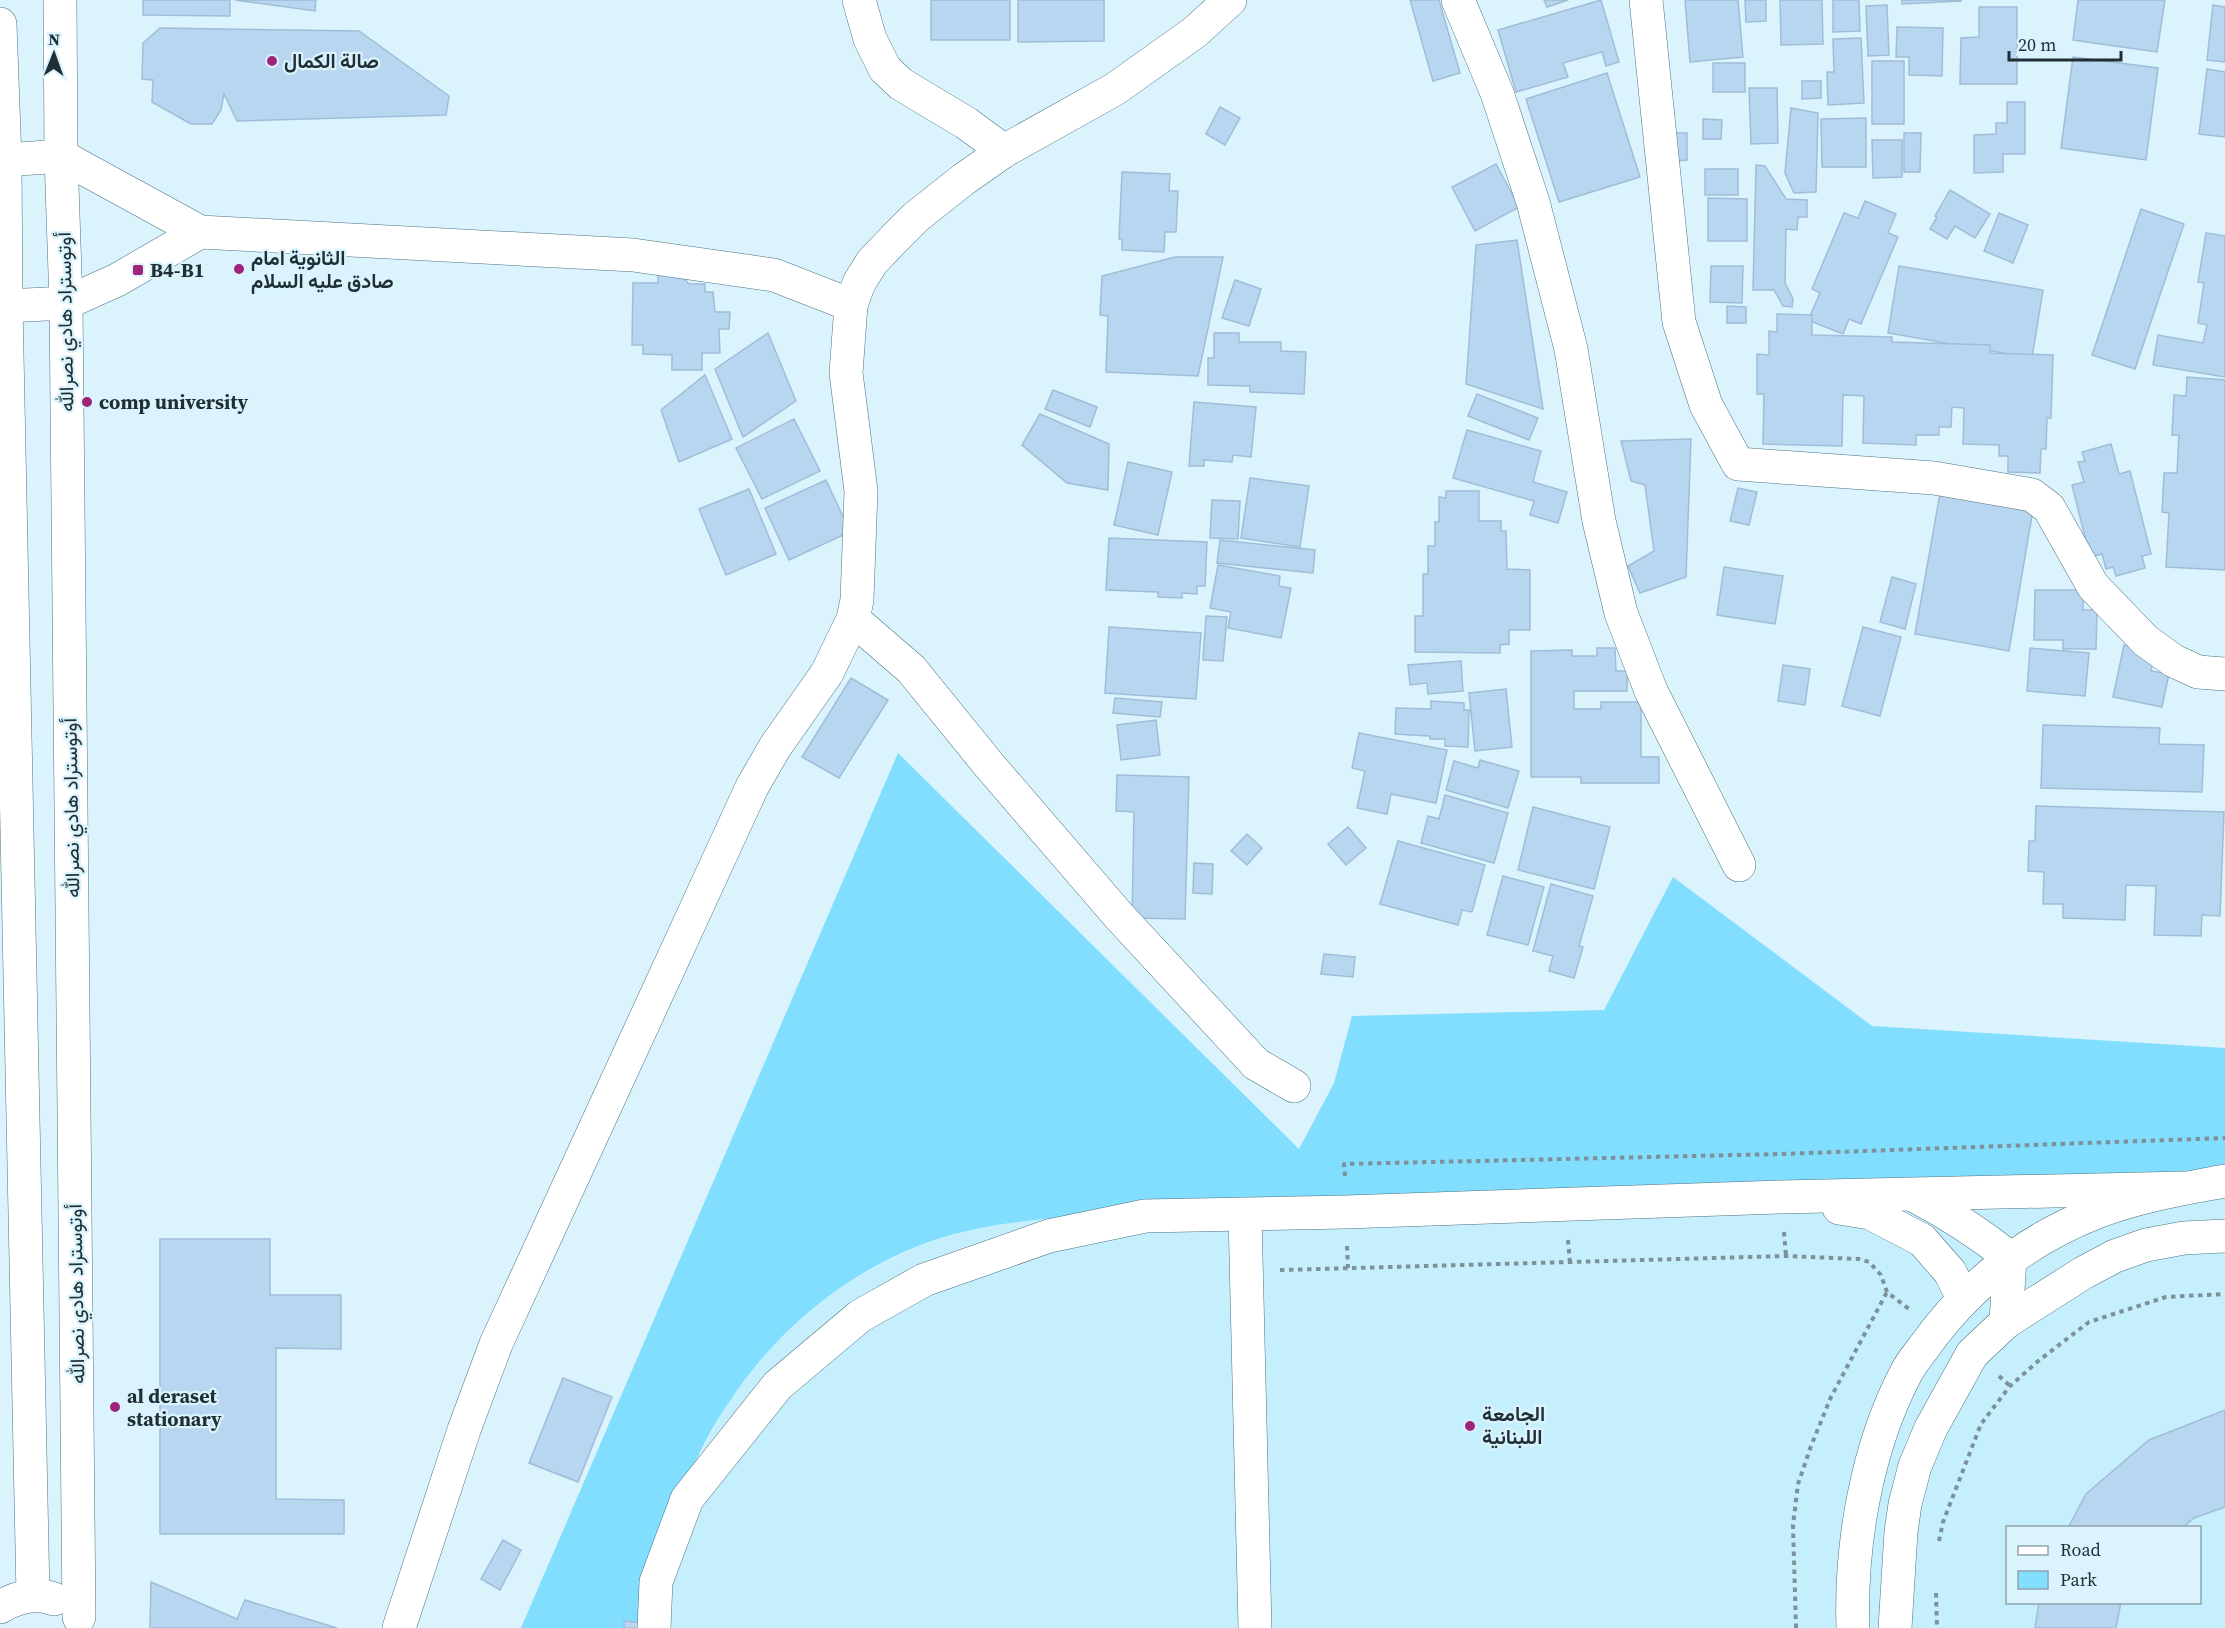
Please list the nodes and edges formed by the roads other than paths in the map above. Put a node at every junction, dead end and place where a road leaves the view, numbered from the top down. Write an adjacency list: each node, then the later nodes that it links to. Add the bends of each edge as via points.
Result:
1 (60, 0): 8 (main road, أوتوستراد هادي نصرالله)
2 (859, 0): 7 (main road, via 870,39 885,69 901,84 966,123)
3 (1230, 0): 7 (main road, via 1195,32 1115,88)
4 (1458, 0): 16 (main road, via 1497,93 1533,202 1571,349 1599,521 1622,613 1651,692)
5 (1646, 0): 15 (main road, via 1679,322 1706,405 1738,464 1934,478 2032,495 2049,508 2093,586 2146,641 2198,672)
6 (0, 24): 9 (main road)
7 (1004, 152): 13 (main road, via 964,179 895,238 872,262)
8 (60, 156): 9 (main road); 10 (main road); 11 (main road, أوتوستراد هادي نصرالله)
9 (2, 162): 12 (main road)
10 (200, 232): 11 (main road, via 117,280); 13 (main road, via 633,255 774,275)
11 (66, 303): 12 (main road); 29 (main road, أوتوستراد هادي نصرالله)
12 (3, 304): 27 (main road)
13 (851, 305): 14 (main road, via 846,373 861,491)
14 (852, 620): 17 (main road, via 911,669 1119,916 1256,1064); 30 (main road, via 827,673 775,747 752,788 496,1344)
15 (2225, 674)
16 (1739, 865)
17 (1294, 1086)
18 (2225, 1181): 19 (main road)
19 (2184, 1188): 20 (main road); 24 (main road, via 2097,1212)
20 (1913, 1195): 21 (main road); 24 (main road, via 1947,1212)
21 (1781, 1197): 22 (main road); 25 (main road, via 1870,1213 1922,1240 1950,1272)
22 (1245, 1215): 31 (main road, via 1145,1216 1049,1236 924,1281 860,1316 778,1385 687,1498 656,1582); 32 (main road)
23 (2225, 1236): 26 (main road, via 2184,1238 2115,1256)
24 (2010, 1258): 25 (main road); 26 (main road)
25 (1963, 1298): 33 (main road, via 1907,1371 1872,1458 1861,1510)
26 (2006, 1322): 34 (main road, via 1972,1354 1931,1428 1916,1466 1901,1532)
27 (33, 1595): 28 (main road); 29 (main road, via 66,1604)
28 (0, 1607)
29 (82, 1622)
30 (399, 1628)
31 (654, 1628)
32 (1255, 1628)
33 (1853, 1628)
34 (1895, 1628)

